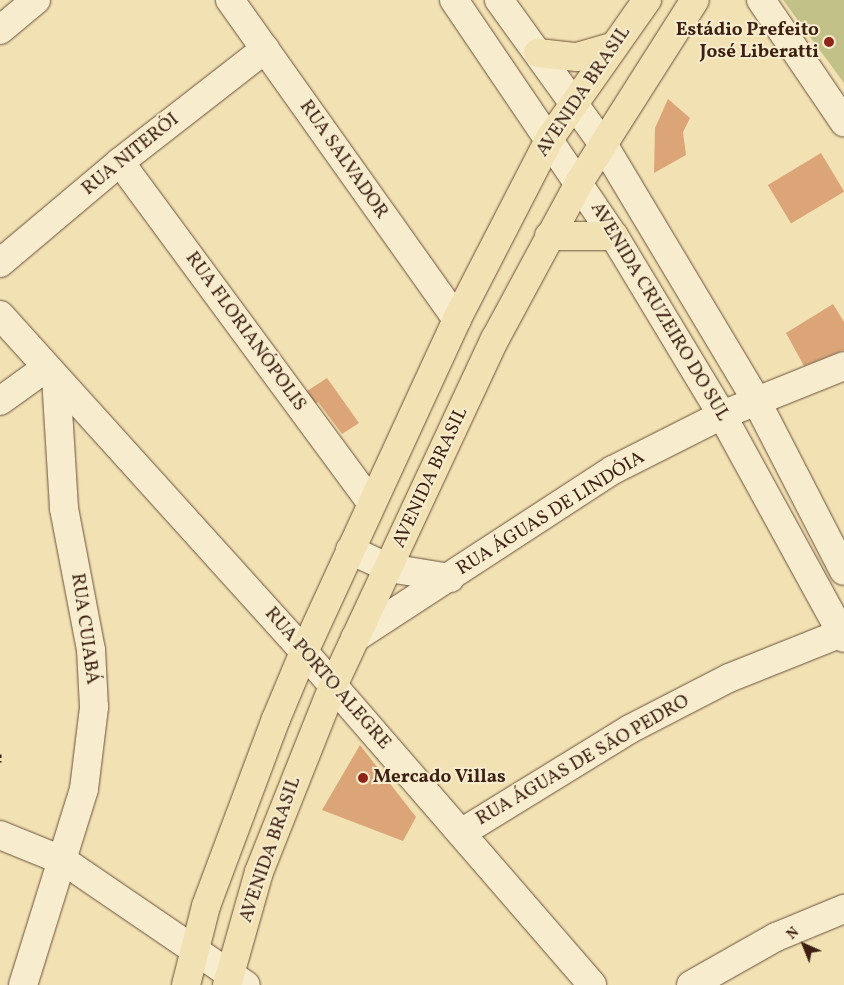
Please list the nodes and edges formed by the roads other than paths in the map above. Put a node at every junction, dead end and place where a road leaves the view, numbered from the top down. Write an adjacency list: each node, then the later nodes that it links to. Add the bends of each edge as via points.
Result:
1 (36, 0): 8 (street)
2 (230, 0): 10 (street, RUA SALVADOR)
3 (454, 0): 14 (street, AVENIDA CRUZEIRO DO SUL)
4 (499, 0): 11 (street, AVENIDA CRUZEIRO DO SUL)
5 (647, 0): 9 (main road, AVENIDA BRASIL)
6 (695, 0): 15 (main road, AVENIDA BRASIL)
7 (761, 0): 13 (street)
8 (0, 30)
9 (613, 47): 11 (main road, via 577,57); 12 (main road, AVENIDA BRASIL)
10 (265, 49): 16 (street, RUA NITERÓI); 22 (street, RUA SALVADOR)
11 (538, 53): 12 (street, AVENIDA CRUZEIRO DO SUL)
12 (573, 102): 14 (main road, AVENIDA BRASIL); 15 (street, AVENIDA CRUZEIRO DO SUL)
13 (844, 122)
14 (550, 138): 17 (street, AVENIDA CRUZEIRO DO SUL); 22 (main road, AVENIDA BRASIL)
15 (603, 144): 17 (main road, AVENIDA BRASIL); 25 (street, AVENIDA CRUZEIRO DO SUL)
16 (120, 162): 20 (street, RUA NITERÓI); 28 (street, RUA FLORIANÓPOLIS)
17 (580, 181): 18 (main road, AVENIDA BRASIL); 19 (street, AVENIDA CRUZEIRO DO SUL)
18 (549, 236): 19 (main road); 30 (main road, AVENIDA BRASIL, via 505,318)
19 (614, 236): 27 (street, AVENIDA CRUZEIRO DO SUL)
20 (0, 263)
21 (0, 315): 24 (street)
22 (457, 319): 28 (main road, AVENIDA BRASIL)
23 (844, 366): 25 (street, RUA ÁGUAS DE LINDÓIA)
24 (51, 373): 26 (street); 35 (street, RUA PORTO ALEGRE); 39 (street, RUA CUIABÁ, via 64,508 90,641 93,684 84,789)
25 (756, 400): 27 (street, RUA ÁGUAS DE LINDÓIA); 31 (street, AVENIDA CRUZEIRO DO SUL)
26 (0, 401)
27 (722, 415): 32 (street, RUA ÁGUAS DE LINDÓIA, via 613,470); 33 (street, AVENIDA CRUZEIRO DO SUL)
28 (371, 502): 29 (main road, AVENIDA BRASIL)
29 (350, 550): 30 (street, RUA ÁGUAS DE LINDÓIA); 35 (main road, AVENIDA BRASIL)
30 (389, 568): 32 (street, RUA ÁGUAS DE LINDÓIA); 34 (main road, AVENIDA BRASIL)
31 (844, 571)
32 (450, 578): 34 (street, RUA ÁGUAS DE LINDÓIA)
33 (843, 634): 37 (street, RUA ÁGUAS DE SÃO PEDRO, via 729,678 630,729)
34 (355, 638): 36 (main road, AVENIDA BRASIL)
35 (304, 652): 36 (street, RUA PORTO ALEGRE); 41 (main road, AVENIDA BRASIL, via 222,859)
36 (333, 686): 37 (street, RUA PORTO ALEGRE); 42 (main road, AVENIDA BRASIL, via 259,872)
37 (461, 833): 45 (street, RUA PORTO ALEGRE)
38 (0, 835): 39 (street)
39 (64, 861): 41 (street); 43 (street, RUA CUIABÁ)
40 (844, 909): 46 (street, via 776,937)
41 (193, 950): 42 (street); 44 (main road, AVENIDA BRASIL)
42 (234, 981)
43 (23, 985)
44 (186, 985)
45 (592, 985)
46 (691, 985)

